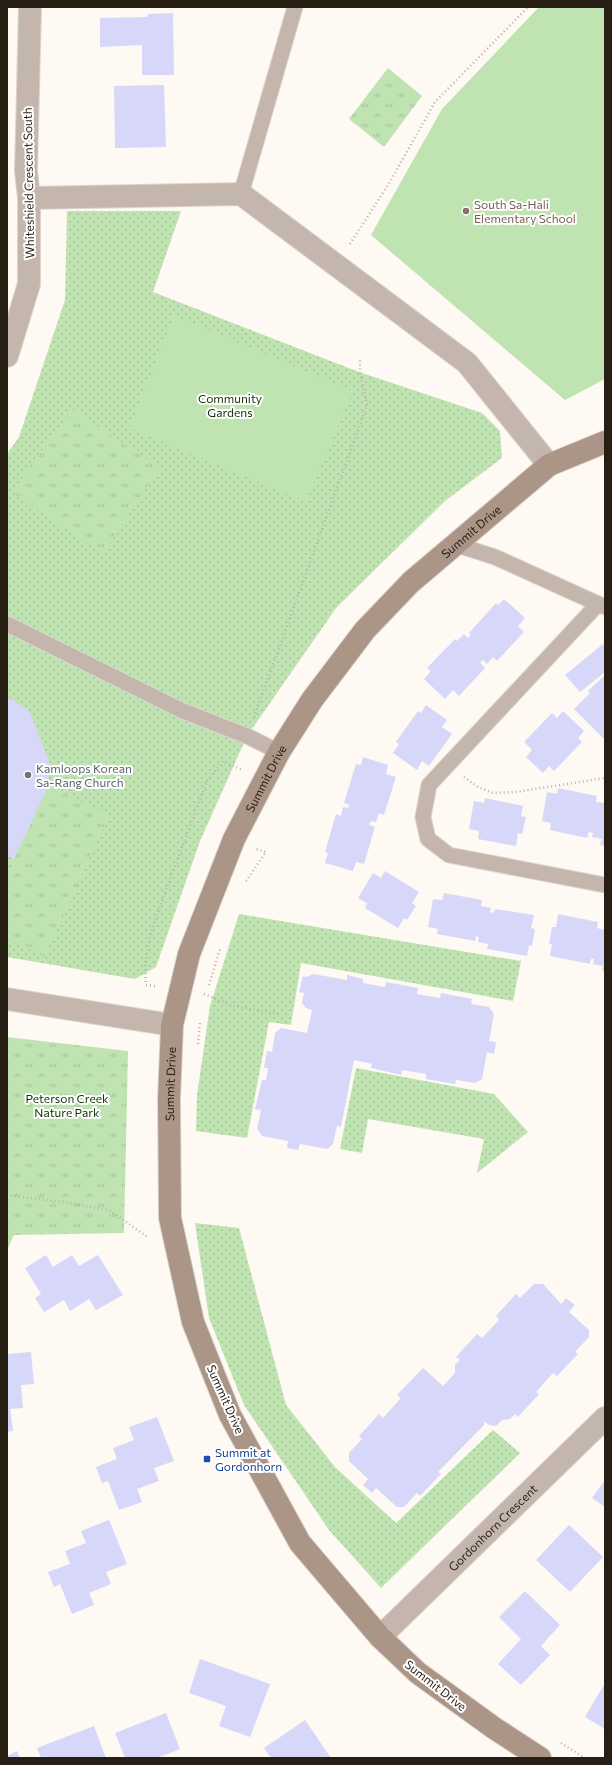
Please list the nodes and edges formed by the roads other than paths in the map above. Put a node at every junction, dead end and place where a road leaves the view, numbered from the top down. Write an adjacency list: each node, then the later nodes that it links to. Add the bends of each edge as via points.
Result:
1 (30, 7): 4 (street, Whiteshield Crescent South, via 26,170)
2 (295, 7): 3 (lane)
3 (242, 194): 4 (street); 7 (street, via 467,363)
4 (29, 198): 5 (street, Whiteshield Crescent South, via 29,284)
5 (7, 356)
6 (605, 442): 7 (main road, Summit Drive)
7 (549, 466): 8 (main road, Summit Drive)
8 (454, 544): 9 (lane, via 495,557); 11 (main road, Summit Drive, via 411,582 365,630 312,700)
9 (602, 605): 12 (lane, via 429,785 423,817 428,839 449,854)
10 (7, 624): 11 (lane, via 183,711 247,736)
11 (279, 752): 14 (main road, Summit Drive, via 234,839 192,946)
12 (605, 885)
13 (7, 999): 14 (street)
14 (172, 1025): 16 (main road, Summit Drive, via 170,1218 194,1322 230,1415 300,1543)
15 (605, 1418): 16 (street, Gordonhorn Crescent)
16 (380, 1637): 17 (main road, Summit Drive, via 418,1673)
17 (540, 1758)

